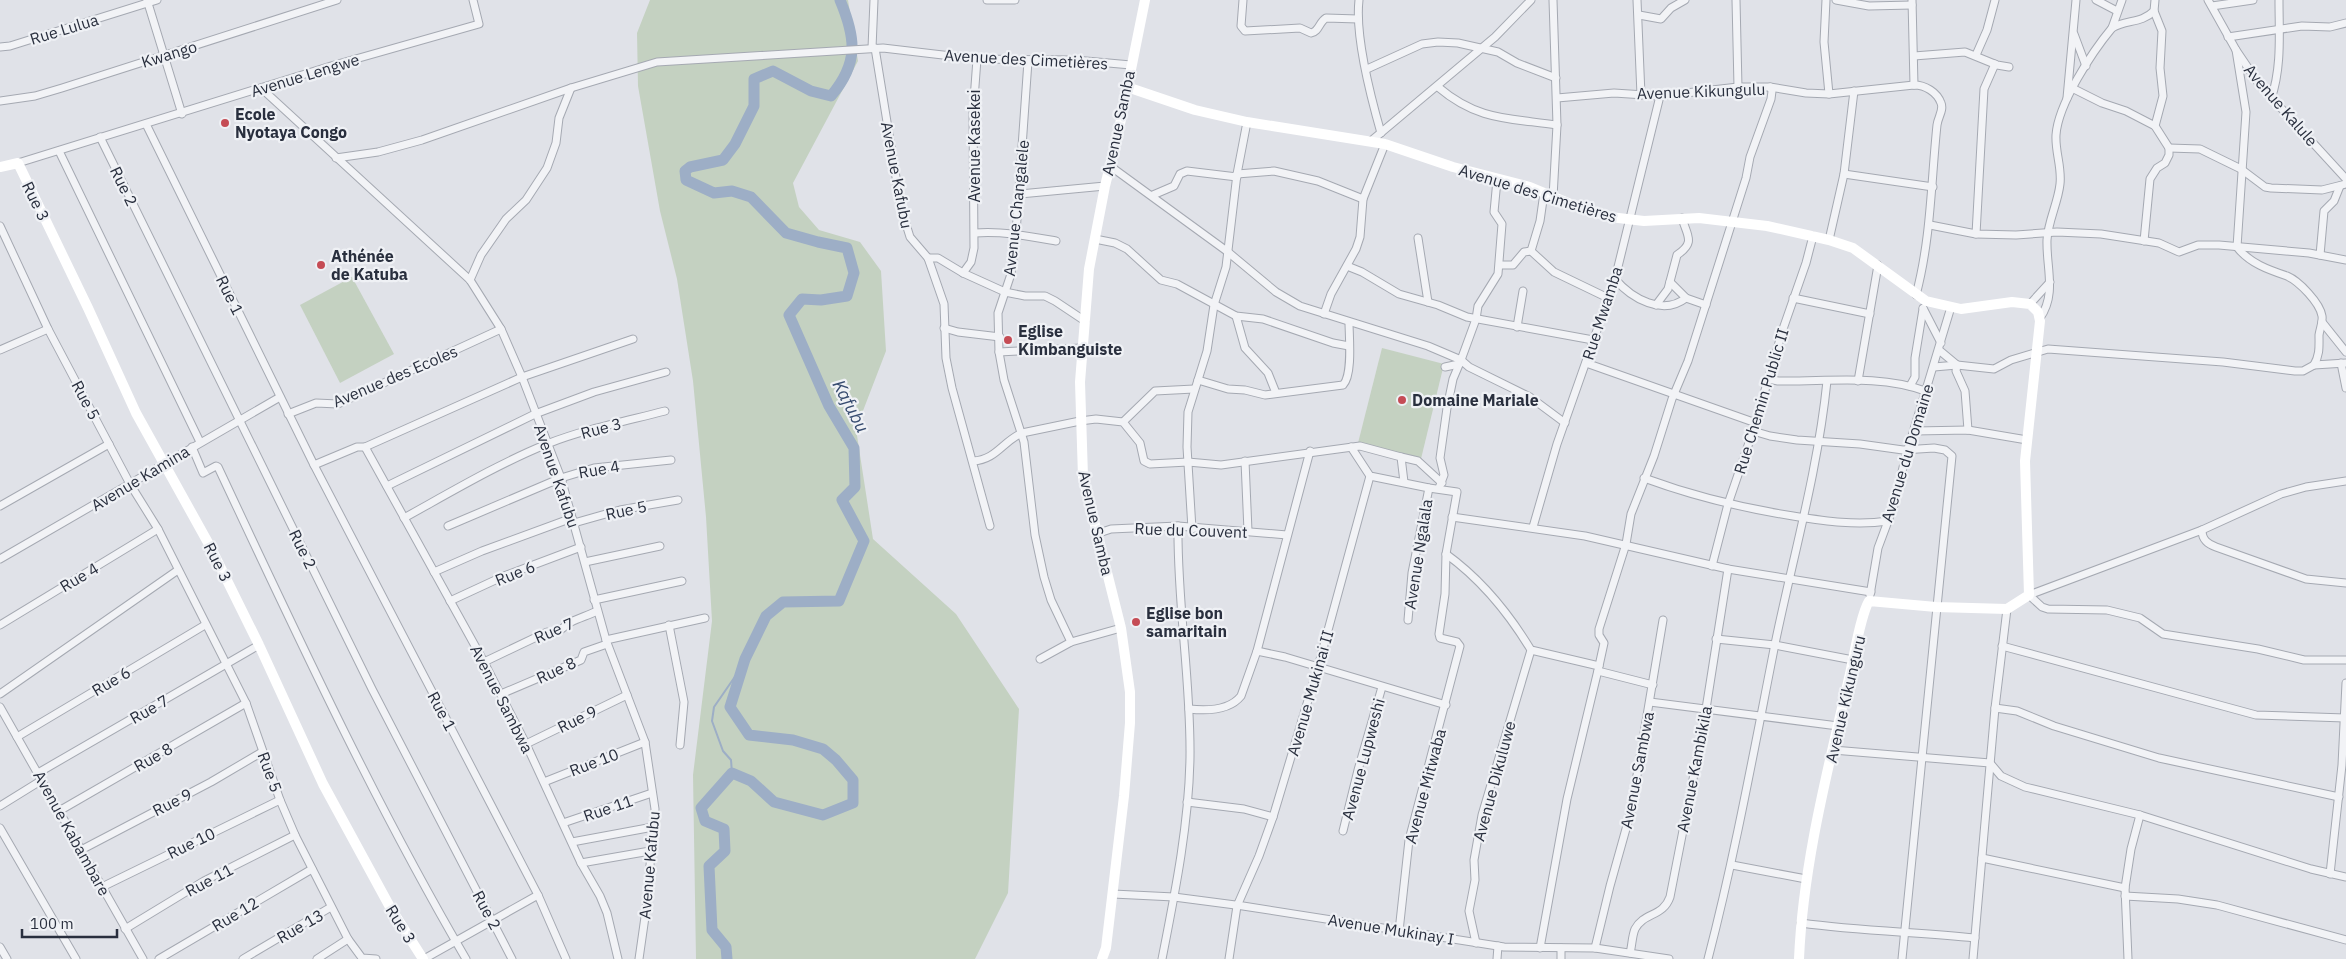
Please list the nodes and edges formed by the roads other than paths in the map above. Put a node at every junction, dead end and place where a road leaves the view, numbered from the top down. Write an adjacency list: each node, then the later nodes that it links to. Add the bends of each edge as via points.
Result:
1 (157, 0): 24 (street, Rue Lulua)
2 (337, 0): 40 (street, Kwango)
3 (473, 0): 55 (street, Avenue Lengwe, via 479,24)
4 (874, 0): 37 (street, Avenue Kafubu)
5 (987, 0): 6 (street)
6 (1015, 0)
7 (1145, 0): 46 (street, Avenue Samba)
8 (1242, 0): 30 (street, via 1241,26 1245,31 1300,28 1311,34 1326,18)
9 (1359, 0): 30 (street)
10 (1531, 0): 38 (street)
11 (1553, 0): 50 (street)
12 (1637, 0): 29 (street)
13 (1685, 0): 29 (street, via 1661,18)
14 (1736, 0): 54 (street)
15 (1826, 0): 60 (street, via 1824,42)
16 (1836, 0): 25 (street, via 1862,6)
17 (1995, 0): 41 (street)
18 (2076, 0): 34 (street)
19 (2096, 0): 27 (street)
20 (2122, 0): 27 (street)
21 (2155, 0): 28 (street)
22 (2252, 0): 26 (street)
23 (2279, 0): 33 (street)
24 (147, 1): 36 (street, Rue Lulua); 40 (street)
25 (1912, 2): 42 (street)
26 (2210, 3): 35 (street, Avenue Kalule)
27 (2116, 11): 32 (street)
28 (2154, 11): 32 (street, via 2140,21); 71 (street, via 2162,31 2162,96)
29 (1639, 15): 61 (street)
30 (1358, 19): 49 (street)
31 (2346, 23): 33 (street)
32 (2112, 28): 47 (street)
33 (2280, 28): 35 (street); 64 (street, via 2277,82)
34 (2072, 30): 47 (street); 65 (street)
35 (2228, 37): 39 (street, Avenue Kalule)
36 (0, 47)
37 (874, 48): 43 (street, Avenue des Cimetières); 56 (street, Avenue des Cimetières, via 657,62); 113 (street, Avenue Kafubu, via 901,208 910,237)
38 (1480, 49): 49 (street, via 1458,43 1422,44); 50 (street, via 1498,52); 53 (street)
39 (2236, 50): 64 (street, Avenue Kalule); 82 (street, via 2246,105)
40 (165, 55): 66 (street, Kwango, via 44,93); 67 (street)
41 (1976, 55): 42 (street, via 1959,52); 45 (street)
42 (1914, 56): 51 (street)
43 (977, 59): 44 (street, Avenue des Cimetières); 99 (street, Avenue Kasekei, via 972,113)
44 (1028, 61): 46 (street, Avenue des Cimetières, via 1075,60); 90 (street, Avenue Changalele)
45 (1995, 64): 48 (street); 102 (street, via 1984,89)
46 (1131, 65): 52 (street, Avenue Samba)
47 (2086, 66): 58 (street)
48 (2009, 67)
49 (1367, 69): 72 (street)
50 (1556, 78): 63 (street)
51 (1914, 85): 59 (street, Avenue Kikungulu); 89 (street, via 1928,88 1942,106 1937,125)
52 (1127, 87): 68 (street, Avenue des Cimetières, via 1195,110); 80 (street, Avenue Samba)
53 (1438, 87): 70 (street, via 1460,104 1481,114); 72 (street)
54 (1738, 87): 57 (street, Avenue Kikungulu); 62 (street, Avenue Kikungulu)
55 (260, 88): 67 (street, Avenue Lengwe); 78 (street, Avenue Kafubu)
56 (571, 88): 78 (street, Avenue des Cimetières, via 422,140 378,152); 120 (street, via 547,168 526,200 506,219 481,255)
57 (1770, 88): 60 (street, Avenue Kikungulu); 96 (street, via 1771,99)
58 (2074, 89): 65 (street); 71 (street)
59 (1854, 90): 60 (street, Avenue Kikungulu); 83 (street)
60 (1829, 94)
61 (1641, 95): 62 (street, Avenue Kikungulu); 63 (street, Avenue Kikungulu, via 1614,93)
62 (1660, 96): 95 (street, Rue Mwamba)
63 (1557, 98): 70 (street)
64 (2271, 98): 85 (street, Avenue Kalule)
65 (2067, 99): 101 (street, via 2059,115 2056,133 2060,182)
66 (0, 101)
67 (182, 114): 69 (street, Avenue Lengwe)
68 (1247, 122): 74 (street, Avenue des Cimetières); 84 (street)
69 (146, 124): 73 (street, Avenue Lengwe); 180 (street, Rue 1)
70 (1557, 125): 92 (street)
71 (2155, 126): 76 (street)
72 (1381, 133): 74 (street)
73 (100, 137): 77 (street, Avenue Lengwe); 184 (street, Rue 2)
74 (1372, 141): 75 (street, Avenue des Cimetières)
75 (1385, 144): 86 (street, Avenue des Cimetières); 93 (street)
76 (2169, 148): 82 (street, via 2195,147); 108 (street, via 2165,163 2150,179)
77 (60, 151): 79 (street, Avenue Lengwe); 194 (street)
78 (336, 158): 120 (street, Avenue Kafubu)
79 (18, 163): 81 (street); 208 (street, Rue 3, via 136,413)
80 (1110, 166): 88 (street, Avenue Samba); 91 (street)
81 (0, 167)
82 (2241, 169): 87 (street, via 2271,188 2322,190); 109 (street)
83 (1844, 174): 89 (street); 106 (street)
84 (1237, 175): 91 (street, via 1187,171 1180,174 1174,186); 93 (street, via 1274,171 1318,181); 111 (street)
85 (2346, 178)
86 (1497, 180): 92 (street, Avenue des Cimetières); 115 (street, via 1494,212 1502,224)
87 (2343, 185): 112 (street, via 2324,211)
88 (1104, 186): 90 (street); 105 (street, Avenue Samba)
89 (1933, 187): 97 (street)
90 (1020, 194): 100 (street, Avenue Changalele)
91 (1153, 195): 111 (street)
92 (1549, 195): 95 (street, Avenue des Cimetières, via 1600,214); 110 (street)
93 (1363, 198): 117 (street, via 1360,237)
94 (1682, 218): 95 (street, Avenue des Cimetières); 96 (street, Avenue des Cimetières); 122 (street, via 1688,244 1674,260)
95 (1630, 220): 119 (street, Rue Mwamba)
96 (1732, 222): 103 (street, Avenue des Cimetières); 135 (street)
97 (1930, 225): 102 (street); 121 (street)
98 (0, 226): 147 (street, Rue 5)
99 (975, 233): 100 (street); 118 (street, Avenue Kasekei, via 971,262)
100 (1016, 233): 107 (street); 126 (street, Avenue Changalele, via 1011,274)
101 (2047, 233): 102 (street); 108 (street, via 2101,234); 123 (street)
102 (1976, 234)
103 (1813, 236): 106 (street, Avenue des Cimetières); 129 (street, Rue Chemin Public II)
104 (1418, 238): 131 (street)
105 (1094, 239): 133 (street, via 1126,249 1162,280 1177,284); 142 (street, Avenue Samba)
106 (1829, 240): 116 (street, Avenue des Cimetières, via 1849,246)
107 (1056, 241)
108 (2144, 241): 109 (street, via 2159,243 2179,252 2198,245)
109 (2237, 247): 112 (street); 144 (street, via 2262,267 2293,280 2315,299)
110 (1531, 251): 115 (street, via 1524,252 1513,265); 127 (street, via 1554,272)
111 (1228, 252): 133 (street); 137 (street, via 1276,292 1300,306)
112 (2320, 255): 114 (street)
113 (928, 258): 118 (street, via 938,258); 146 (street, Avenue Kafubu, via 944,304)
114 (2346, 260)
115 (1500, 264): 141 (street, via 1495,282 1482,296)
116 (1878, 265): 124 (street, Avenue des Cimetières); 138 (street)
117 (1347, 266): 131 (street, via 1399,294); 137 (street)
118 (963, 273): 126 (street)
119 (1615, 279): 127 (street, Rue Mwamba); 134 (street, via 1630,294)
120 (470, 280): 148 (street, Avenue Kafubu)
121 (1920, 281): 124 (street); 130 (street)
122 (1670, 282): 128 (street); 134 (street)
123 (2050, 282): 132 (street); 140 (street, via 2047,305)
124 (1902, 283): 130 (street, Avenue des Cimetières)
125 (1523, 291): 145 (street)
126 (1005, 292): 142 (street, via 1045,296); 149 (street, Avenue Changalele, via 998,313)
127 (1608, 298): 151 (street, Rue Mwamba)
128 (1686, 298): 134 (street, via 1668,307); 135 (street)
129 (1793, 298): 138 (street); 170 (street, Rue Chemin Public II)
130 (1920, 301): 136 (street, Avenue des Cimetières); 154 (street); 174 (street, via 1915,377)
131 (1428, 302): 141 (street)
132 (2030, 304): 136 (street, Avenue des Cimetières, via 2012,302 1962,309); 140 (street)
133 (1214, 305): 139 (street); 171 (street, via 1207,351)
134 (1656, 305)
135 (1706, 306): 179 (street)
136 (1951, 307): 154 (street, Avenue du Domaine)
137 (1324, 314): 143 (street)
138 (1870, 314): 173 (street)
139 (1236, 316): 153 (street, via 1263,319); 178 (street, via 1245,348 1268,373)
140 (2040, 318): 152 (street)
141 (1476, 319): 145 (street); 161 (street)
142 (1085, 321): 155 (street, Avenue Samba)
143 (1349, 322): 153 (street); 161 (street, via 1428,346)
144 (2322, 322): 159 (street); 165 (street, via 2320,350)
145 (1517, 327): 151 (street)
146 (944, 328): 149 (street); 205 (street, Avenue Kafubu, via 952,388)
147 (48, 329): 156 (street); 196 (street, Rue 5)
148 (500, 329): 169 (street, Avenue Kafubu); 182 (street, Avenue des Ecoles, via 338,404 316,404)
149 (1000, 337): 158 (street, Avenue Changalele)
150 (633, 339): 169 (street)
151 (1593, 340): 162 (street, Rue Mwamba)
152 (2037, 342): 157 (street); 160 (street)
153 (1349, 346): 178 (street, via 1344,385)
154 (1940, 347): 164 (street); 167 (street, Avenue du Domaine)
155 (1081, 348): 158 (street); 185 (street, Avenue Samba)
156 (0, 350)
157 (2048, 350): 160 (street); 165 (street, via 2223,362 2295,371)
158 (999, 352): 192 (street, Avenue Changalele, via 1004,380)
159 (2346, 352)
160 (2034, 355): 164 (street, via 2011,360 1994,369); 193 (street)
161 (1460, 362): 166 (street); 187 (street, via 1530,397); 217 (street, via 1447,408 1440,458 1444,475)
162 (1586, 363): 179 (street); 187 (street, Rue Mwamba)
163 (2344, 363): 165 (street); 175 (street)
164 (1957, 365): 167 (street); 189 (street, via 1956,371 1965,391)
165 (2314, 365)
166 (1445, 367)
167 (1934, 367): 177 (street, Avenue du Domaine)
168 (666, 372): 183 (street, via 594,392)
169 (522, 377): 183 (street, Avenue Kafubu); 200 (street)
170 (1769, 379): 172 (street); 188 (street, Rue Chemin Public II)
171 (1198, 380): 176 (street); 178 (street, via 1228,389)
172 (1827, 381): 173 (street); 195 (street)
173 (1858, 382): 174 (street)
174 (1910, 386): 177 (street)
175 (2346, 388)
176 (1194, 389): 186 (street, via 1155,392); 207 (street, via 1188,412)
177 (1925, 391): 191 (street, Avenue du Domaine)
178 (1276, 393)
179 (1673, 395): 188 (street); 212 (street)
180 (280, 397): 182 (street, Rue 1); 184 (street, Avenue Kamina)
181 (665, 411): 197 (street, Rue 3)
182 (288, 414): 209 (street, Rue 1)
183 (535, 414): 197 (street, Avenue Kafubu); 216 (street)
184 (239, 420): 194 (street, Avenue Kamina); 336 (street, Rue 2, via 372,689)
185 (1080, 421): 186 (street); 192 (street); 235 (street, Avenue Samba, via 1083,477)
186 (1123, 422): 207 (street, via 1140,443 1144,461 1150,464)
187 (1565, 423): 230 (street, Rue Mwamba)
188 (1756, 423): 190 (street, Rue Chemin Public II)
189 (1968, 430): 191 (street); 193 (street)
190 (1753, 431): 195 (street); 220 (street, Rue Chemin Public II)
191 (1915, 431): 201 (street, Avenue du Domaine)
192 (1022, 433): 205 (street, via 1011,438 989,458); 266 (street, Avenue Changalele, via 1035,535 1044,577)
193 (2027, 440): 250 (street, via 2024,477 2028,512)
194 (200, 442): 199 (street, Avenue Kamina)
195 (1820, 442): 201 (street); 224 (street)
196 (109, 444): 215 (street, Rue 5); 221 (street)
197 (548, 444): 211 (street, Avenue Kafubu); 223 (street, Rue 3, via 484,474)
198 (1351, 446): 202 (street); 203 (street); 210 (street)
199 (192, 447): 208 (street, Avenue Kamina); 344 (street, via 203,473 218,467 312,667)
200 (365, 448): 209 (street, via 357,447); 216 (street, Avenue Sambwa)
201 (1909, 450): 226 (street, Avenue du Domaine); 254 (street, via 1934,448 1945,450 1952,456)
202 (1310, 452): 206 (street); 236 (street)
203 (1401, 457): 214 (street); 217 (street, via 1418,461)
204 (671, 460): 211 (street, Rue 4, via 594,468)
205 (973, 461): 228 (street, Avenue Kafubu)
206 (1245, 461): 207 (street, via 1221,465); 234 (street)
207 (1188, 462): 232 (street)
208 (164, 464): 215 (street, Avenue Kamina); 267 (street, Rue 3, via 211,548)
209 (314, 465): 331 (street, Rue 1)
210 (1370, 476): 214 (street); 277 (street, Avenue Mukinai II)
211 (561, 478): 225 (street, Avenue Kafubu); 227 (street, Rue 4)
212 (1644, 478): 220 (street); 237 (street, via 1631,514)
213 (2346, 481): 233 (street, via 2281,494)
214 (1404, 482): 218 (street)
215 (130, 484): 231 (street, Rue 5); 241 (street, Avenue Kamina)
216 (387, 486): 223 (street, Avenue Sambwa)
217 (1440, 486): 218 (street); 222 (street, via 1457,492)
218 (1429, 488): 258 (street, Avenue Ngalala, via 1414,564)
219 (678, 500): 225 (street, Rue 5)
220 (1728, 504): 224 (street); 243 (street, Rue Chemin Public II)
221 (0, 506)
222 (1452, 516): 230 (street); 240 (street)
223 (404, 518): 246 (street, Avenue Sambwa)
224 (1802, 518): 226 (street, via 1855,524); 247 (street)
225 (573, 521): 239 (street, Avenue Kafubu); 246 (street, Rue 5, via 482,551)
226 (1888, 521): 251 (street, Avenue du Domaine, via 1878,548)
227 (448, 526)
228 (990, 526)
229 (1178, 526): 232 (street, Rue du Couvent); 235 (street, Rue du Couvent, via 1111,529); 290 (street)
230 (1533, 527): 237 (street)
231 (158, 529): 245 (street, Rue 5); 260 (street, Rue 4)
232 (1192, 529): 234 (street, Rue du Couvent)
233 (2202, 530): 249 (street, via 2205,541 2216,547 2306,579); 250 (street)
234 (1248, 531): 236 (street, Rue du Couvent)
235 (1096, 534): 263 (street, Avenue Samba)
236 (1287, 534): 271 (street)
237 (1626, 544): 243 (street); 278 (street, via 1599,629 1604,643)
238 (660, 546): 242 (street)
239 (581, 548): 242 (street, Avenue Kafubu); 253 (street, Rue 6, via 504,576)
240 (1446, 554): 270 (street, via 1494,597); 287 (street, Avenue Mitwaba, via 1439,634 1443,639 1460,643)
241 (0, 559)
242 (585, 562): 252 (street, Avenue Kafubu)
243 (1712, 566): 244 (street)
244 (1728, 569): 247 (street); 264 (street, Avenue Kambikila)
245 (178, 570): 261 (street, Rue 5); 282 (street)
246 (434, 572): 253 (street, Avenue Sambwa)
247 (1790, 578): 251 (street); 268 (street)
248 (682, 581): 252 (street)
249 (2346, 583)
250 (2029, 595): 255 (street); 274 (street, via 2048,609 2107,610 2140,618 2163,634 2304,660)
251 (1870, 596): 254 (street); 273 (street, Avenue Kikunguru)
252 (594, 600): 256 (street, Avenue Kafubu)
253 (450, 601): 275 (street, Avenue Sambwa)
254 (1936, 608): 255 (street); 301 (street)
255 (2007, 609): 269 (street)
256 (597, 611): 265 (street, Avenue Kafubu); 275 (street, Rue 7, via 569,623 562,630 547,632)
257 (704, 618): 262 (street, Rue 8)
258 (1408, 620)
259 (1663, 620): 280 (street, Avenue Sambwa)
260 (0, 625)
261 (205, 625): 276 (street, Rue 5); 295 (street, Rue 6)
262 (669, 625): 265 (street, Rue 8); 298 (street, via 684,702)
263 (1121, 628): 266 (street); 330 (street, Avenue Samba, via 1129,672 1130,723)
264 (1716, 639): 268 (street); 291 (street, Avenue Kambikila)
265 (607, 642): 283 (street, Rue 8, via 584,652 581,660); 284 (street, Avenue Kafubu)
266 (1071, 642): 272 (street)
267 (259, 645): 276 (street, Rue 7); 360 (street, Rue 3, via 323,784 390,907)
268 (1775, 645): 273 (street); 292 (street)
269 (2002, 646): 289 (street); 293 (street, via 2256,715)
270 (1531, 650): 278 (street); 345 (street, Avenue Dikuluwe, via 1482,815 1469,911)
271 (1257, 651): 277 (street); 290 (street, via 1236,702 1214,710)
272 (1040, 658)
273 (1853, 660): 294 (street, Avenue Kikunguru)
274 (2346, 660)
275 (484, 662): 283 (street, Avenue Sambwa)
276 (226, 665): 285 (street, Rue 5); 303 (street, Rue 7)
277 (1318, 667): 281 (street); 312 (street, Avenue Mukinai II)
278 (1599, 668): 280 (street); 348 (street, via 1567,799)
279 (2346, 683): 293 (street)
280 (1653, 685): 286 (street, Avenue Sambwa)
281 (1382, 687): 287 (street); 316 (street, Avenue Lupweshi)
282 (0, 694)
283 (502, 694): 297 (street, Avenue Sambwa)
284 (628, 695): 296 (street, Avenue Kafubu); 297 (street, Rue 9)
285 (246, 702): 300 (street, Rue 5); 310 (street, Rue 8)
286 (1650, 702): 291 (street); 350 (street, Avenue Sambwa, via 1632,811)
287 (1446, 705): 339 (street, Avenue Mitwaba, via 1410,840)
288 (0, 707): 295 (street, Avenue Kabambare)
289 (1995, 708): 302 (street); 306 (street, via 2016,711 2159,758)
290 (1190, 709): 308 (street)
291 (1706, 709): 292 (street); 352 (street, Avenue Kambikila, via 1670,897 1662,910 1642,920 1635,930)
292 (1762, 716): 294 (street); 323 (street)
293 (2346, 717): 306 (street)
294 (1838, 726): 299 (street, Avenue Kikunguru)
295 (17, 737): 303 (street, Avenue Kabambare)
296 (645, 742): 304 (street, Rue 10); 305 (street, Avenue Kafubu)
297 (526, 744): 304 (street, Avenue Sambwa)
298 (680, 745)
299 (1834, 750): 301 (street); 327 (street, Avenue Kikunguru)
300 (262, 752): 307 (street, Rue 5); 319 (street, Rue 9)
301 (1923, 758): 302 (street); 340 (street)
302 (1990, 763): 311 (street, via 2001,776 2024,786); 321 (street)
303 (40, 776): 309 (street, Rue 7); 310 (street, Avenue Kabambare)
304 (544, 782): 313 (street, Avenue Sambwa)
305 (652, 793): 313 (street, Rue 11); 314 (street, Avenue Kafubu, via 655,809)
306 (2340, 796): 325 (street)
307 (280, 800): 317 (street, Rue 5); 328 (street, Rue 10)
308 (1187, 802): 312 (street); 333 (street)
309 (0, 806)
310 (60, 811): 319 (street, Avenue Kabambare)
311 (2140, 815): 325 (street); 329 (street)
312 (1273, 816): 334 (street, Avenue Mukinai II)
313 (563, 823): 318 (street, Avenue Sambwa)
314 (653, 827): 318 (street); 320 (street, Avenue Kafubu)
315 (0, 828): 354 (street)
316 (1343, 830)
317 (295, 835): 324 (street, Rue 5); 338 (street, Rue 11, via 204,881)
318 (572, 842): 322 (street, Avenue Sambwa)
319 (81, 850): 328 (street, Avenue Kabambare)
320 (650, 851): 322 (street); 365 (street, Avenue Kafubu)
321 (1982, 858): 329 (street); 341 (street)
322 (581, 863): 364 (street, Avenue Sambwa, via 607,913)
323 (1732, 865): 327 (street); 373 (street)
324 (312, 869): 335 (street, Rue 5); 356 (street, Rue 12)
325 (2330, 874): 326 (street)
326 (2346, 877)
327 (1806, 879): 337 (street, Avenue Kikunguru)
328 (102, 887): 338 (street, Avenue Kabambare)
329 (2125, 888): 332 (street)
330 (1113, 894): 333 (street, Avenue Mukinay I); 366 (street, Avenue Samba)
331 (538, 895): 336 (street); 363 (street, Rue 1)
332 (2125, 896): 343 (street, via 2217,905); 377 (street)
333 (1174, 898): 334 (street, Avenue Mukinay I); 367 (street)
334 (1237, 906): 339 (street, Avenue Mukinay I); 368 (street)
335 (331, 907): 342 (street, Rue 5); 357 (street, Rue 13)
336 (492, 920): 344 (street); 362 (street, Rue 2)
337 (1801, 923): 340 (street, via 1844,929); 374 (street, Avenue Kikunguru)
338 (125, 929): 355 (street, Avenue Kabambare)
339 (1400, 931): 345 (street, Avenue Mukinay I)
340 (1906, 931): 341 (street); 375 (street)
341 (1975, 938): 376 (street)
342 (348, 939): 358 (street); 359 (street, Rue 5, via 362,958)
343 (2346, 940)
344 (455, 942): 360 (street); 361 (street)
345 (1476, 943): 346 (street, Avenue Mukinay I)
346 (1498, 946): 348 (street, Avenue Mukinay I); 369 (street)
347 (0, 947): 353 (street)
348 (1540, 948): 349 (street, Avenue Mukinay I)
349 (1561, 948): 350 (street, Avenue Mukinay I); 370 (street)
350 (1595, 948): 351 (street, Avenue Mukinay I)
351 (1615, 950): 352 (street, Avenue Mukinay I); 371 (street)
352 (1630, 953): 372 (street, Avenue Mukinay I)
353 (7, 959)
354 (76, 959)
355 (143, 959)
356 (159, 959)
357 (243, 959)
358 (317, 959)
359 (376, 959)
360 (423, 959)
361 (466, 959)
362 (512, 959)
363 (566, 959)
364 (618, 959)
365 (639, 959)
366 (1102, 959)
367 (1162, 959)
368 (1229, 959)
369 (1497, 959)
370 (1561, 959)
371 (1616, 959)
372 (1669, 959)
373 (1708, 959)
374 (1798, 959)
375 (1902, 959)
376 (1973, 959)
377 (2128, 959)

